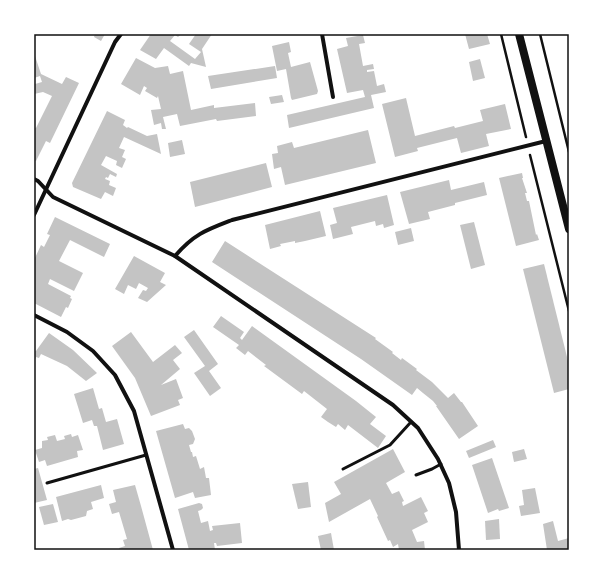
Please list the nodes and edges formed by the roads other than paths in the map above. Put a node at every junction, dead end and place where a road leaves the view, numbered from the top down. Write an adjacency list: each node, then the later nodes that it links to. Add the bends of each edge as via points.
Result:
1 (121, 34): 7 (street)
2 (322, 34): 4 (street)
3 (519, 34): 5 (main road)
4 (333, 97)
5 (546, 141): 9 (main road); 10 (street, via 232,220 204,230 184,245)
6 (34, 179): 7 (street)
7 (47, 190): 8 (street); 10 (street, via 53,197)
8 (34, 216)
9 (569, 229)
10 (175, 256): 12 (street, via 393,405)
11 (34, 315): 13 (street, via 67,332 93,351 115,375 134,411)
12 (411, 422): 14 (street, via 418,428); 15 (lane, via 390,445)
13 (146, 455): 17 (lane); 18 (street)
14 (440, 464): 16 (lane); 19 (street, via 449,483 456,512)
15 (343, 469)
16 (416, 475)
17 (47, 483)
18 (173, 550)
19 (459, 550)

